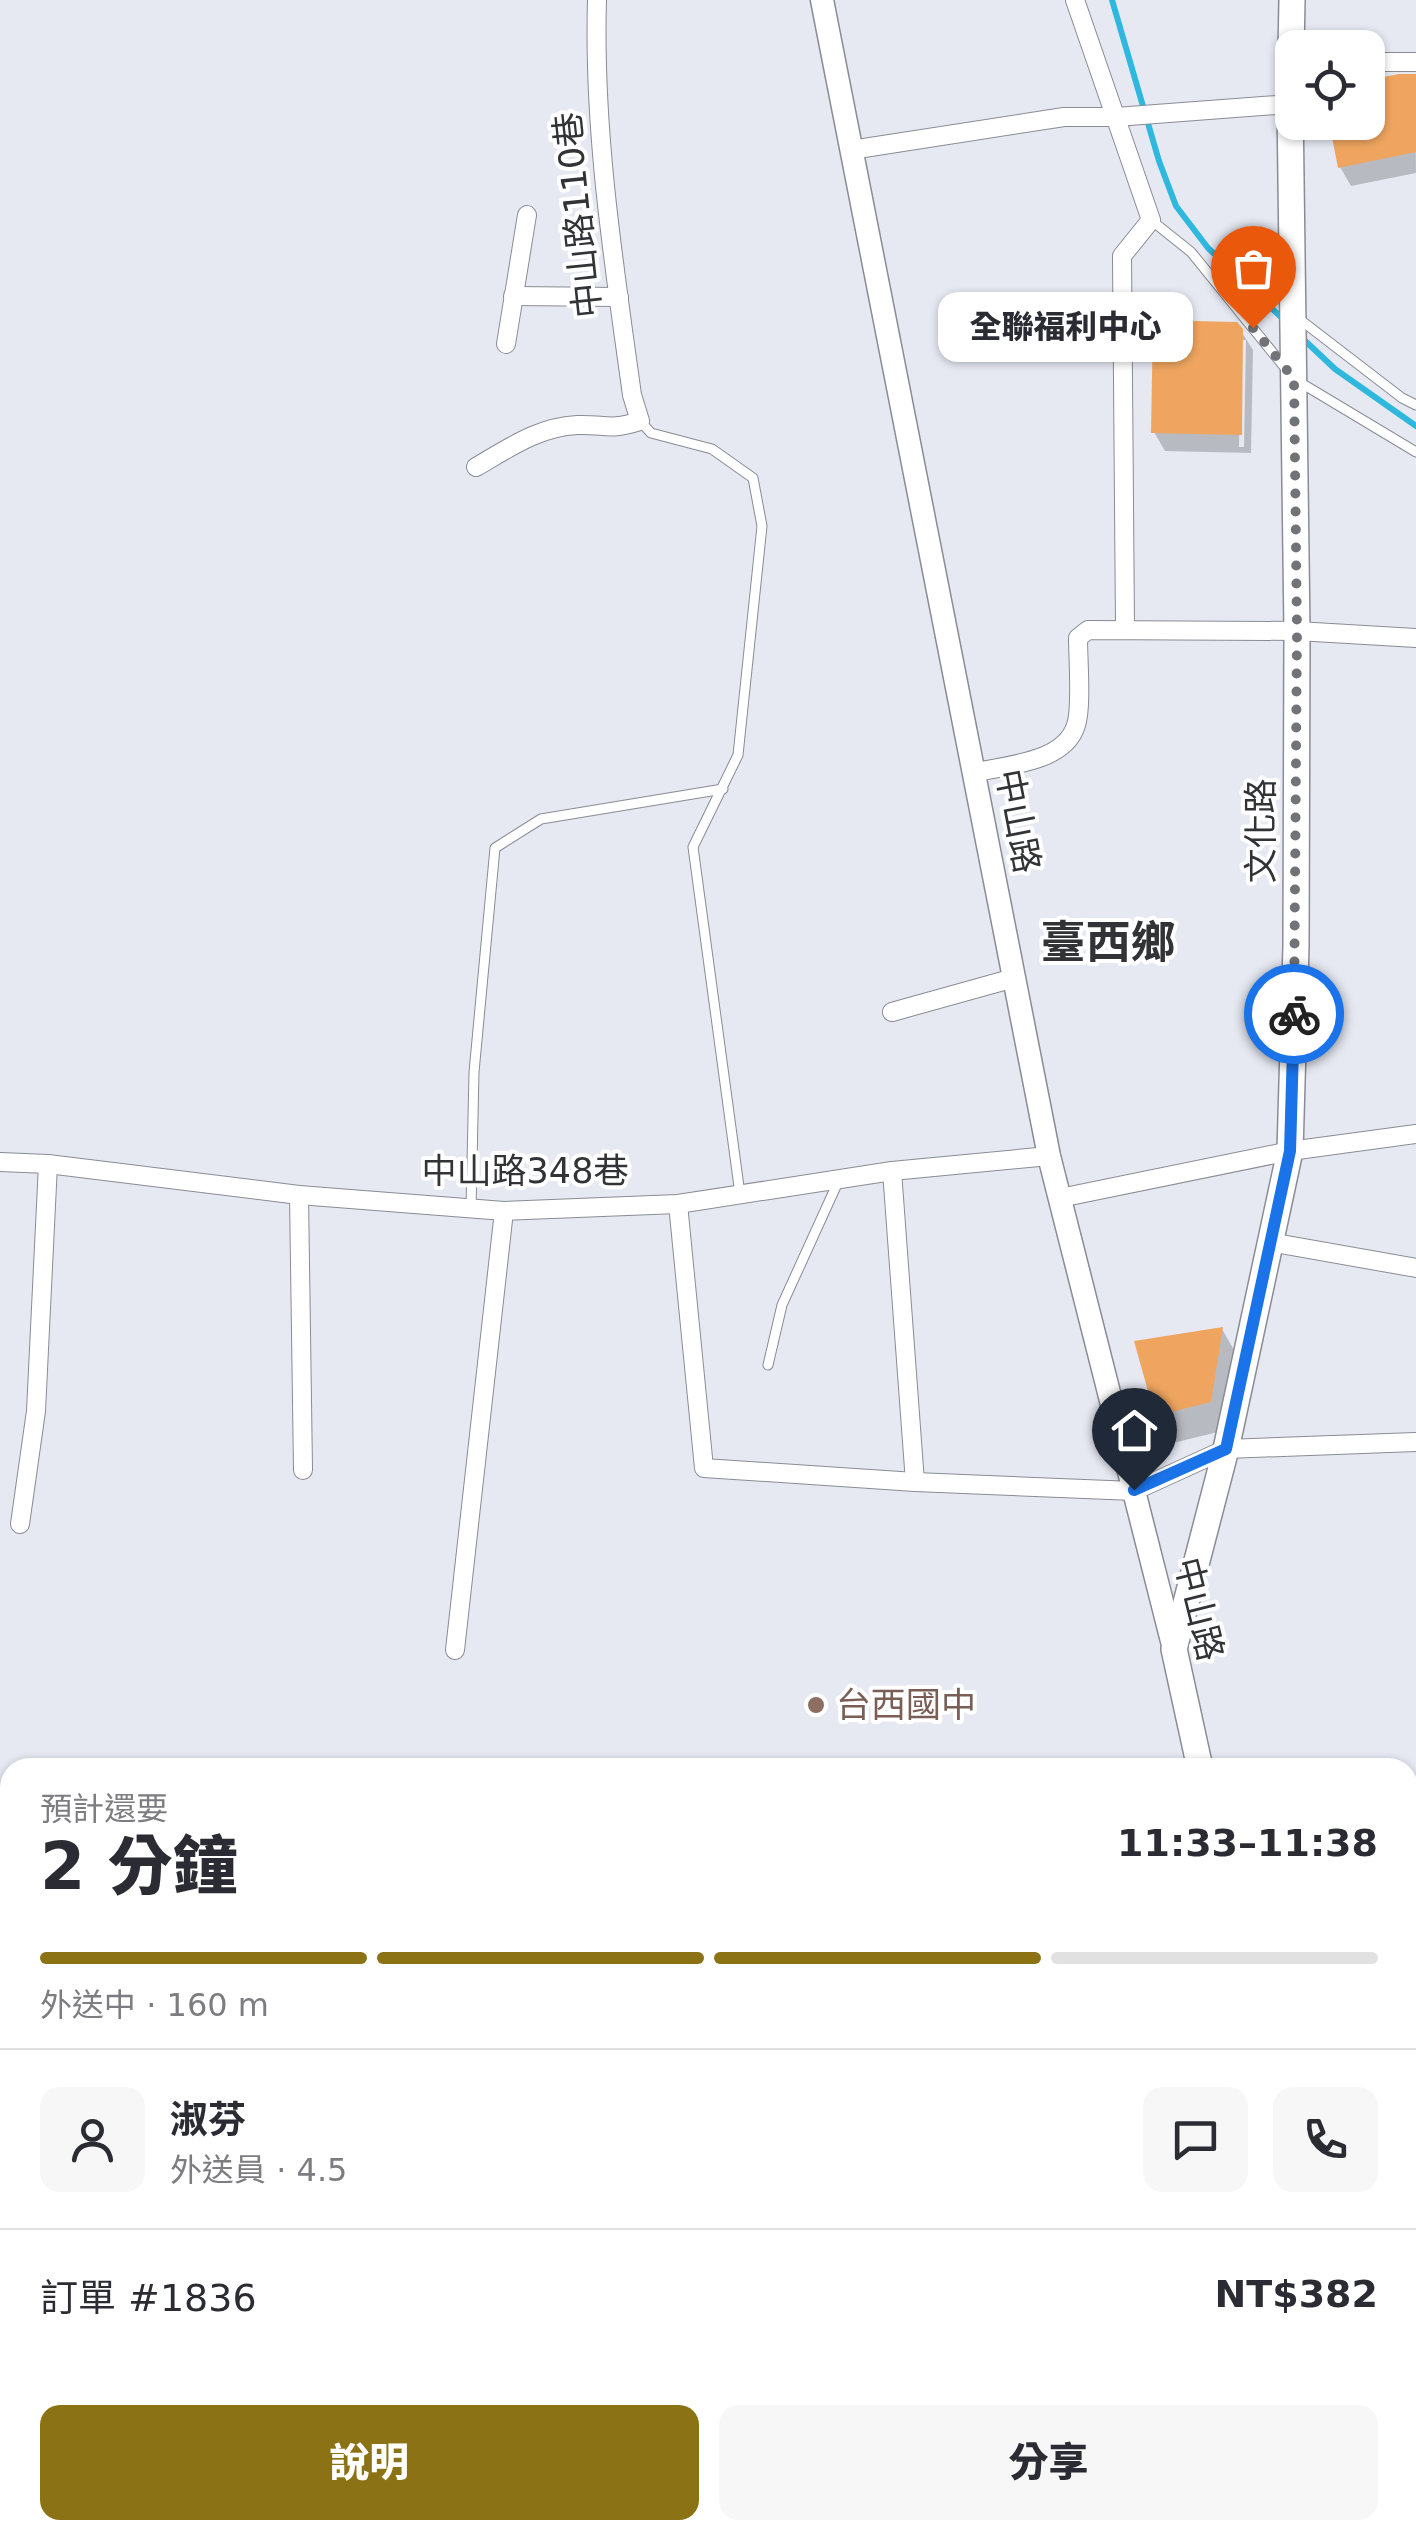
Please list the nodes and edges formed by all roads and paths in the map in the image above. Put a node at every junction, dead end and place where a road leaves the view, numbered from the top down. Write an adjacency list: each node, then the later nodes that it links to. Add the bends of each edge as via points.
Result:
1 (597, 0): 15 (street, 中山路110巷, via 601,160)
2 (822, 0): 11 (street, 中山路)
3 (1075, 0): 9 (street)
4 (1292, 0): 5 (main road, 文化路)
5 (1292, 30)
6 (1385, 62): 7 (street)
7 (1416, 62)
8 (1275, 105): 9 (street)
9 (1116, 117): 11 (street, via 1064,117); 13 (street)
10 (1291, 140): 16 (main road, 文化路)
11 (850, 150): 26 (street, 中山路)
12 (527, 215): 14 (street)
13 (1151, 220): 18 (lane, via 1191,252); 23 (street, via 1122,256)
14 (512, 296): 15 (street); 17 (street)
15 (619, 297): 20 (street, 中山路110巷)
16 (1295, 326): 18 (main road, 文化路); 19 (lane)
17 (506, 344)
18 (1294, 379): 21 (lane); 24 (main road, 文化路)
19 (1416, 405)
20 (640, 421): 22 (street, via 616,429 578,425 534,433); 27 (lane, via 651,433 712,450 753,478 760,501 738,756)
21 (1416, 452)
22 (476, 468)
23 (1125, 628): 24 (street); 26 (street, via 1088,630 1078,638 1076,725 1063,747)
24 (1297, 631): 25 (street); 31 (main road, 文化路)
25 (1416, 638)
26 (973, 773): 28 (street, 中山路)
27 (722, 788): 38 (lane, via 693,847); 41 (lane, via 542,819 495,848 474,1072)
28 (1014, 978): 29 (street); 32 (street, 中山路)
29 (892, 1012)
30 (1416, 1134): 31 (street)
31 (1290, 1151): 39 (street); 43 (main road, 文化路)
32 (1049, 1156): 35 (street, 中山路348巷); 39 (street, 中山路)
33 (0, 1162): 34 (street, 中山路348巷)
34 (48, 1164): 37 (street, 中山路348巷); 51 (street, via 36,1411)
35 (892, 1171): 36 (street, 中山路348巷); 49 (street)
36 (839, 1179): 38 (street, 中山路348巷); 45 (lane, via 782,1305)
37 (299, 1195): 41 (street, 中山路348巷); 48 (street)
38 (740, 1195): 40 (street, 中山路348巷)
39 (1060, 1198): 50 (street, 中山路)
40 (678, 1204): 42 (street, 中山路348巷); 49 (street, via 704,1468)
41 (471, 1208): 42 (street, 中山路348巷)
42 (504, 1210): 52 (street)
43 (1270, 1242): 44 (street); 47 (main road, 文化路)
44 (1416, 1268)
45 (768, 1365)
46 (1416, 1442): 47 (street)
47 (1226, 1449): 50 (street); 53 (main road, 文化路)
48 (302, 1470)
49 (915, 1482): 50 (street)
50 (1134, 1490): 53 (street, 中山路)
51 (20, 1524)
52 (455, 1650)
53 (1174, 1650): 54 (main road, 中山路)
54 (1198, 1758)

